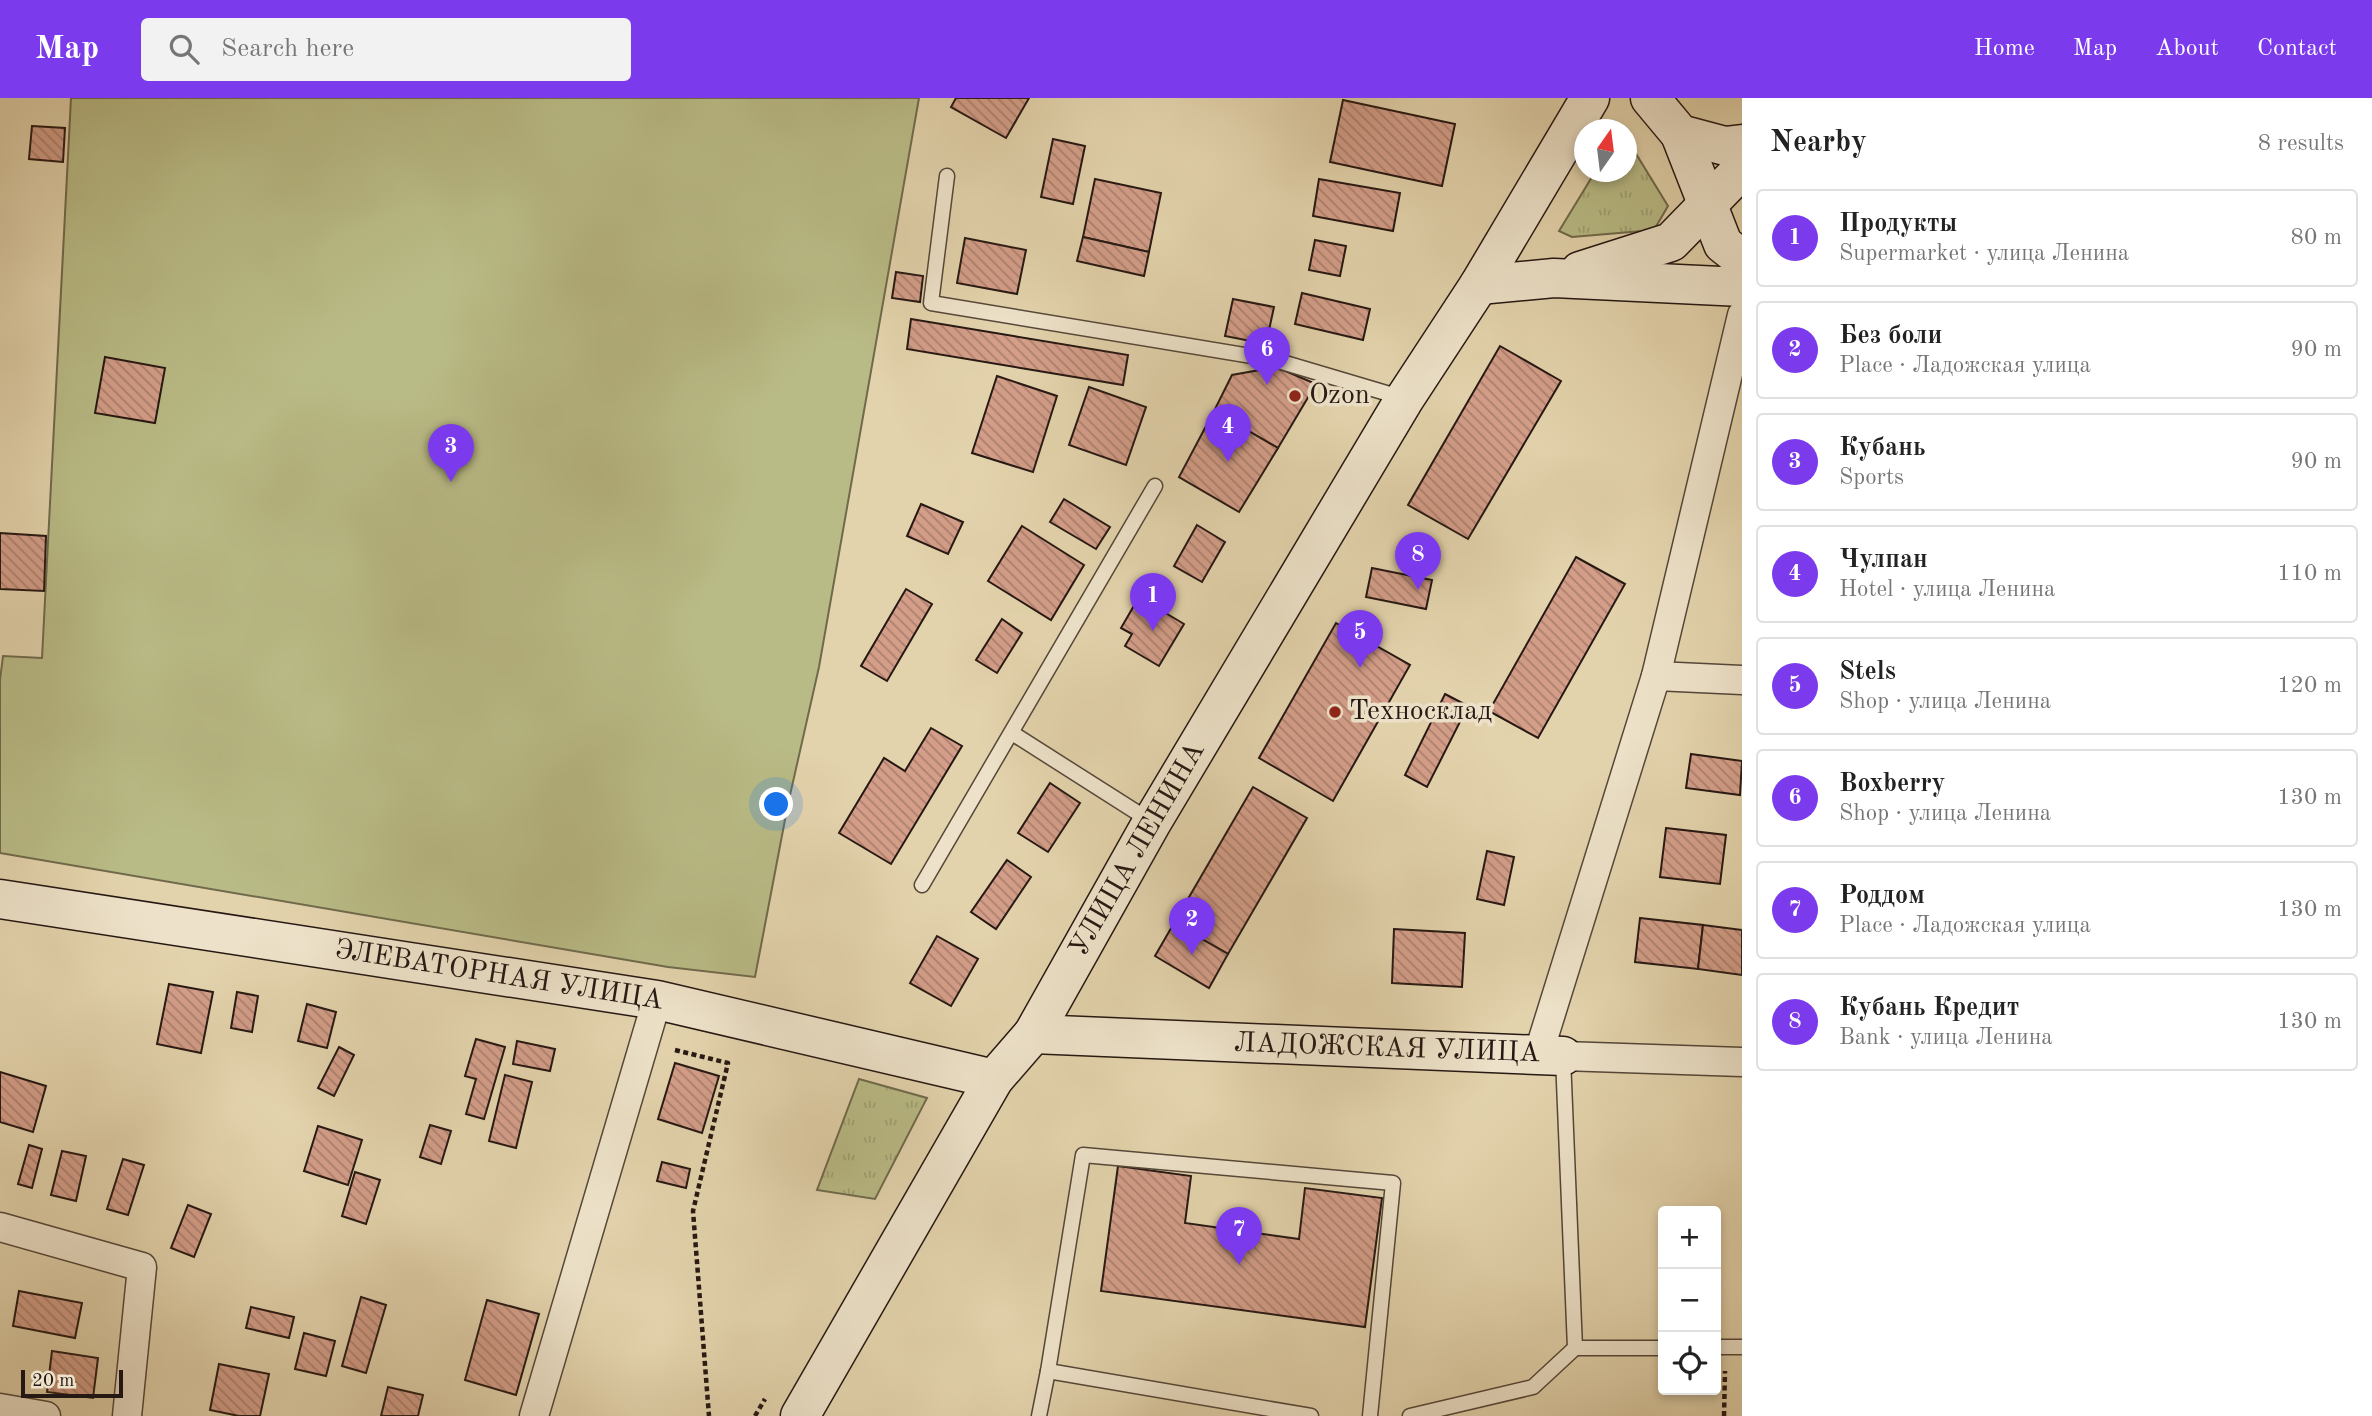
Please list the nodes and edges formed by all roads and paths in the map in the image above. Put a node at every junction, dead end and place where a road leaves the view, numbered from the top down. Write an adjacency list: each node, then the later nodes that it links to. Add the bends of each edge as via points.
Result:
1 (1590, 98): 10 (street, УЛИЦА ЛЕНИНА)
2 (1650, 98): 3 (street)
3 (1680, 134): 4 (street, via 1725,146); 7 (street)
4 (1742, 144)
5 (1742, 169): 7 (street)
6 (947, 176): 13 (lane, via 931,303 1275,360)
7 (1709, 203): 8 (street, via 1723,244); 9 (street, via 1671,242)
8 (1742, 259)
9 (1555, 278): 10 (street); 11 (street)
10 (1479, 285): 13 (street, УЛИЦА ЛЕНИНА)
11 (1742, 287)
12 (1742, 316): 15 (street)
13 (1405, 398): 18 (street, УЛИЦА ЛЕНИНА)
14 (1155, 486): 17 (lane)
15 (1656, 676): 16 (street); 24 (street)
16 (1742, 680)
17 (1012, 733): 18 (lane); 19 (lane)
18 (1152, 822): 22 (street, УЛИЦА ЛЕНИНА)
19 (922, 886)
20 (0, 899): 21 (street, ЭЛЕВАТОРНАЯ УЛИЦА)
21 (657, 1000): 23 (street); 26 (street, ЭЛЕВАТОРНАЯ УЛИЦА)
22 (1033, 1034): 24 (street, ЛАДОЖСКАЯ УЛИЦА); 26 (street, УЛИЦА ЛЕНИНА)
23 (645, 1043): 36 (street); 37 (path, via 728,1063 693,1211)
24 (1550, 1056): 25 (street, ЛАДОЖСКАЯ УЛИЦА); 30 (lane)
25 (1742, 1062)
26 (994, 1079): 38 (street, УЛИЦА ЛЕНИНА)
27 (0, 1227): 35 (street, via 142,1267)
28 (1721, 1347): 29 (lane); 43 (path)
29 (1742, 1347)
30 (1575, 1348): 31 (lane); 42 (lane, via 1533,1387)
31 (1658, 1348)
32 (1048, 1371): 39 (lane); 40 (lane); 41 (lane, via 1083,1155 1393,1183)
33 (0, 1408): 34 (street)
34 (46, 1416)
35 (127, 1416)
36 (534, 1416)
37 (709, 1416)
38 (800, 1416)
39 (1039, 1416)
40 (1311, 1416)
41 (1370, 1416)
42 (1410, 1416)
43 (1724, 1416)

